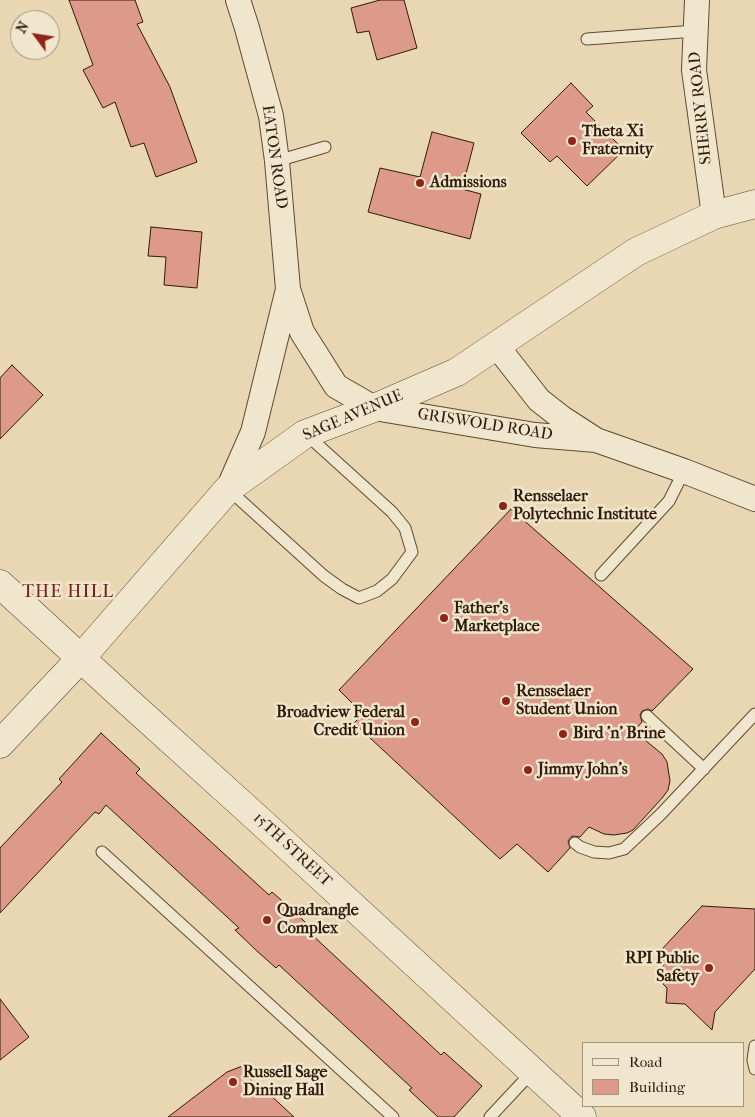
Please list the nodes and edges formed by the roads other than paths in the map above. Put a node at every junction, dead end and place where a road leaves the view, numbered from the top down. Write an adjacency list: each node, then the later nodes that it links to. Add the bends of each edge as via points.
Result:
1 (238, 0): 6 (street, EATON ROAD, via 271,116)
2 (697, 0): 3 (street, SHERRY ROAD)
3 (695, 31): 4 (lane); 8 (street, SHERRY ROAD, via 694,70)
4 (587, 39)
5 (325, 147): 6 (lane)
6 (277, 161): 9 (street, EATON ROAD)
7 (755, 204): 8 (street, SAGE AVENUE)
8 (714, 215): 10 (street, SAGE AVENUE, via 636,252)
9 (288, 289): 11 (street, EATON ROAD, via 302,332 336,386); 15 (street, EATON ROAD, via 253,432)
10 (496, 345): 11 (street, SAGE AVENUE, via 458,372); 13 (street, GRISWOLD ROAD, via 539,400)
11 (374, 408): 12 (street, SAGE AVENUE); 13 (street, GRISWOLD ROAD, via 535,435)
12 (305, 434): 15 (street, SAGE AVENUE); 15 (lane, via 392,512 405,528 412,552 392,579 377,591 359,598 342,589)
13 (596, 440): 14 (street, GRISWOLD ROAD)
14 (684, 471): 16 (street, GRISWOLD ROAD); 17 (lane, via 669,501)
15 (228, 489): 19 (street, SAGE AVENUE)
16 (755, 499)
17 (601, 575)
18 (0, 584): 19 (street, 15TH STREET)
19 (81, 658): 22 (street, SAGE AVENUE); 28 (street, 15TH STREET)
20 (755, 714): 23 (lane)
21 (648, 716): 23 (lane)
22 (0, 744)
23 (704, 769): 24 (lane, via 624,849 594,852)
24 (575, 843)
25 (102, 852): 29 (lane)
26 (755, 1046): 27 (lane)
27 (755, 1068)
28 (533, 1071): 30 (lane); 31 (street, 15TH STREET)
29 (393, 1117)
30 (490, 1117)
31 (582, 1117)

